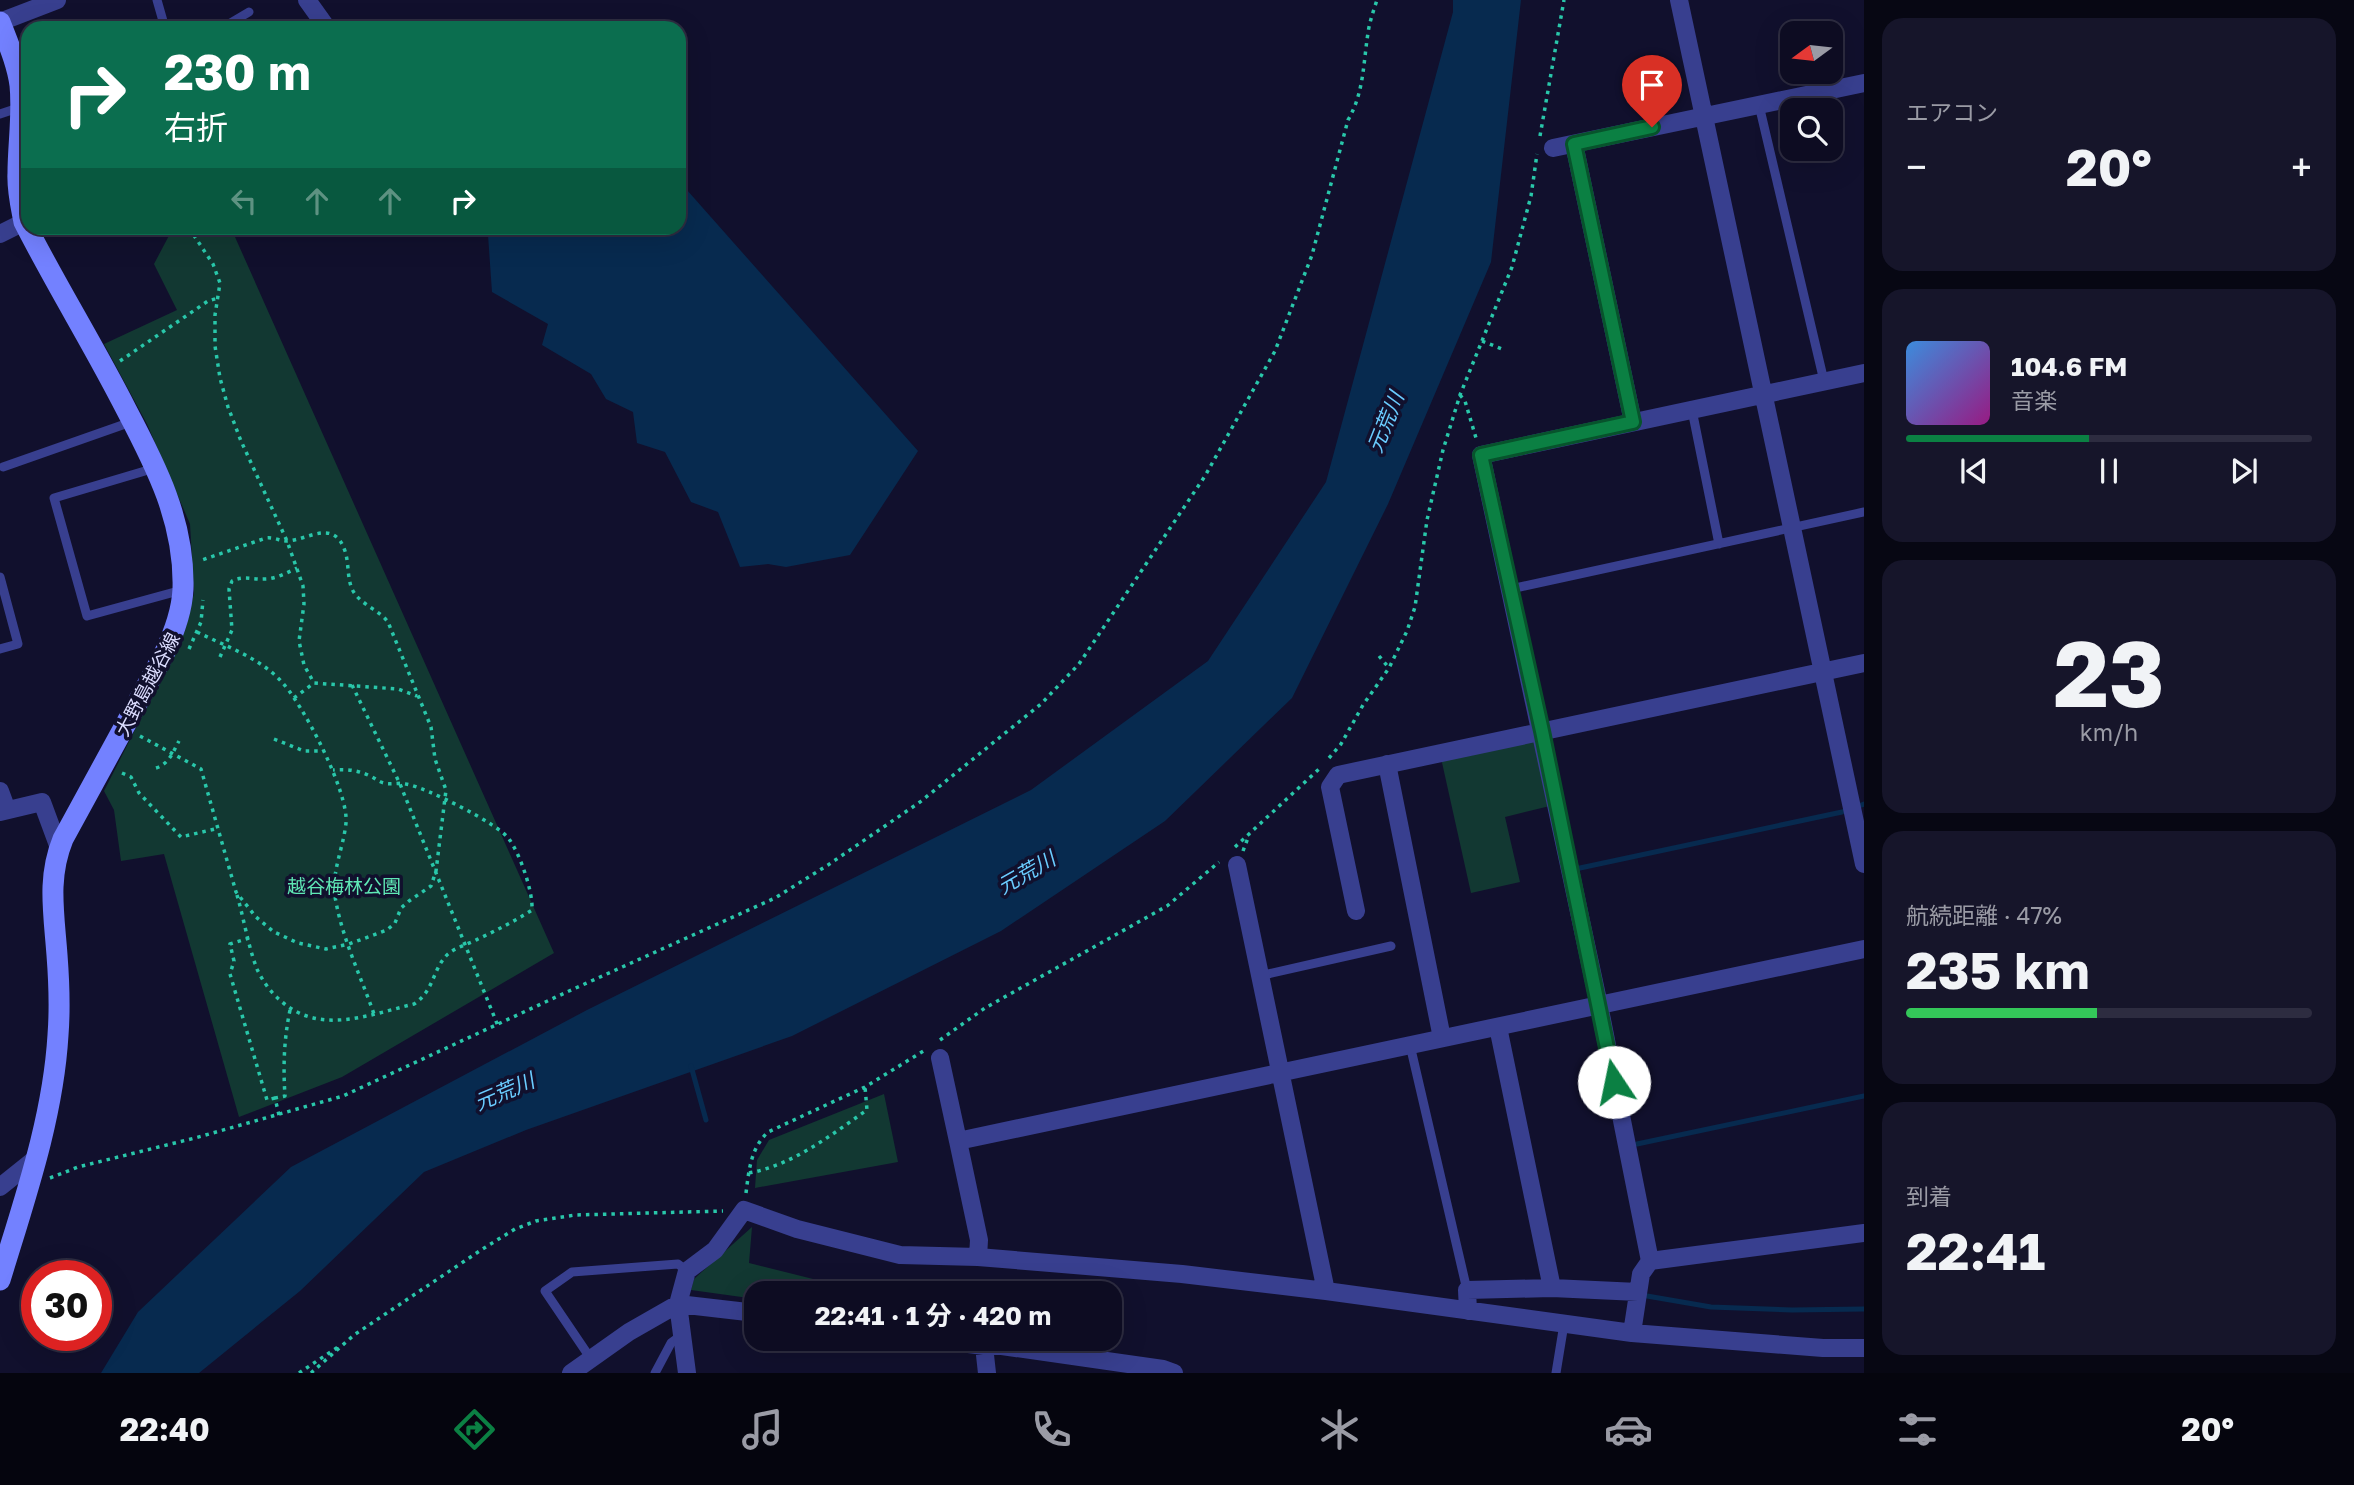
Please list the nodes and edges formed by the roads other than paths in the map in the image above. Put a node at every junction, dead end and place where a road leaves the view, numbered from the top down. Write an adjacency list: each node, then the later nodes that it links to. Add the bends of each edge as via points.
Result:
1 (57, 0): 9 (street)
2 (157, 0): 6 (lane)
3 (307, 0): 8 (street)
4 (1679, 0): 14 (street)
5 (249, 12): 7 (lane)
6 (163, 21)
7 (234, 21)
8 (322, 21)
9 (0, 22): 12 (main road, 大野島越谷線, via 14,57)
10 (1864, 83): 11 (street)
11 (1759, 105): 14 (street); 22 (lane)
12 (21, 107): 13 (lane); 17 (main road, 大野島越谷線)
13 (0, 114)
14 (1704, 117): 15 (street); 23 (street)
15 (1574, 144): 16 (street); 26 (street)
16 (1553, 148)
17 (21, 208)
18 (21, 224): 19 (street)
19 (0, 234)
20 (31, 235): 25 (main road, 大野島越谷線)
21 (1864, 373): 22 (street)
22 (1824, 382): 23 (street)
23 (1763, 394): 24 (street); 30 (street)
24 (1692, 410): 26 (street); 31 (lane)
25 (133, 421): 27 (lane); 28 (main road, 大野島越谷線)
26 (1633, 422): 33 (street, via 1481,455)
27 (3, 467)
28 (156, 468): 34 (main road, 大野島越谷線, via 172,504); 34 (lane, via 54,498 88,616)
29 (1864, 512): 30 (lane)
30 (1792, 528): 31 (lane); 37 (street)
31 (1719, 544): 33 (lane)
32 (0, 577): 35 (lane, via 18,644)
33 (1511, 589): 38 (street)
34 (183, 590): 43 (main road, 大野島越谷線, via 178,624 164,654)
35 (0, 649)
36 (1864, 663): 37 (street)
37 (1823, 671): 38 (street); 42 (street)
38 (1542, 731): 39 (street); 50 (street)
39 (1387, 764): 46 (street, via 1338,775 1330,787); 52 (street)
40 (0, 791): 41 (street)
41 (3, 811): 43 (street, via 42,802)
42 (1861, 839): 44 (street)
43 (59, 848): 57 (main road, 大野島越谷線, via 52,877 59,1033)
44 (1864, 864)
45 (1237, 865): 49 (street)
46 (1356, 911)
47 (1391, 946): 49 (lane)
48 (1864, 949): 50 (street)
49 (1259, 976): 55 (street)
50 (1599, 1005): 51 (street); 61 (street)
51 (1498, 1027): 52 (street); 64 (street)
52 (1442, 1038): 53 (street)
53 (1410, 1045): 55 (street); 65 (lane)
54 (940, 1058): 56 (street)
55 (1280, 1073): 56 (street); 66 (street)
56 (958, 1141): 60 (street, via 979,1240)
57 (35, 1159): 58 (street); 63 (main road, 大野島越谷線)
58 (0, 1187)
59 (1864, 1233): 61 (street)
60 (978, 1257): 62 (street, via 900,1255 797,1229 744,1210 715,1250); 66 (street)
61 (1650, 1261): 67 (street, via 1641,1274)
62 (687, 1271): 68 (street); 77 (lane, via 678,1264 572,1272 545,1291)
63 (0, 1280)
64 (1552, 1288): 65 (street); 67 (street)
65 (1467, 1290): 69 (street)
66 (1326, 1291): 69 (street)
67 (1638, 1292): 72 (street)
68 (678, 1304): 70 (street); 73 (street); 77 (street)
69 (1468, 1311): 71 (street)
70 (744, 1312)
71 (1564, 1324): 72 (street); 84 (lane)
72 (1632, 1334): 74 (street)
73 (683, 1335): 80 (lane, via 671,1343); 81 (street)
74 (1864, 1348)
75 (985, 1351): 82 (street)
76 (1028, 1351): 78 (street)
77 (591, 1359): 79 (street)
78 (1112, 1367): 83 (street)
79 (571, 1373)
80 (655, 1373)
81 (687, 1373)
82 (987, 1373)
83 (1174, 1373)
84 (1556, 1373)

